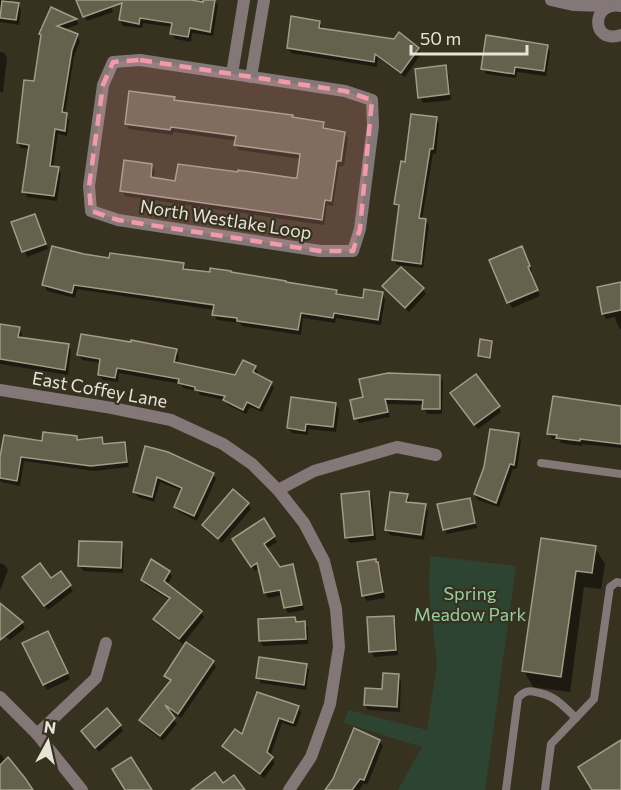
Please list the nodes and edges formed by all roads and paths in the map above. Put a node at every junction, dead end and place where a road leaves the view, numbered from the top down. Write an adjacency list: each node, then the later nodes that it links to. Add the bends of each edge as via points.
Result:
1 (244, 0): 8 (street)
2 (264, 0): 9 (street)
3 (551, 0): 5 (street)
4 (613, 4): 5 (street); 6 (street, via 599,13)
5 (573, 5): 6 (street)
6 (598, 23): 7 (street, via 607,35)
7 (621, 35)
8 (232, 74): 9 (street, North Westlake Loop); 9 (street, North Westlake Loop, via 140,60 113,62 103,85 89,186 91,211 118,220 320,251 353,252 360,229 373,126 372,100 345,91)
9 (251, 77)
10 (0, 390): 14 (street, East Coffey Lane, via 171,420 223,444 252,464)
11 (436, 455): 14 (street, via 397,447 314,471)
12 (542, 463): 13 (lane)
13 (621, 474)
14 (278, 490): 21 (street, East Coffey Lane, via 304,523 324,561 336,609 339,647 330,704 311,757)
15 (621, 583): 18 (lane, via 610,587 594,699)
16 (106, 643): 19 (street, via 96,678)
17 (0, 697): 19 (street)
18 (576, 718): 22 (lane, via 547,694 522,693 518,698); 23 (lane, via 551,744)
19 (37, 734): 20 (street)
20 (82, 790)
21 (289, 790)
22 (506, 790)
23 (545, 790)

